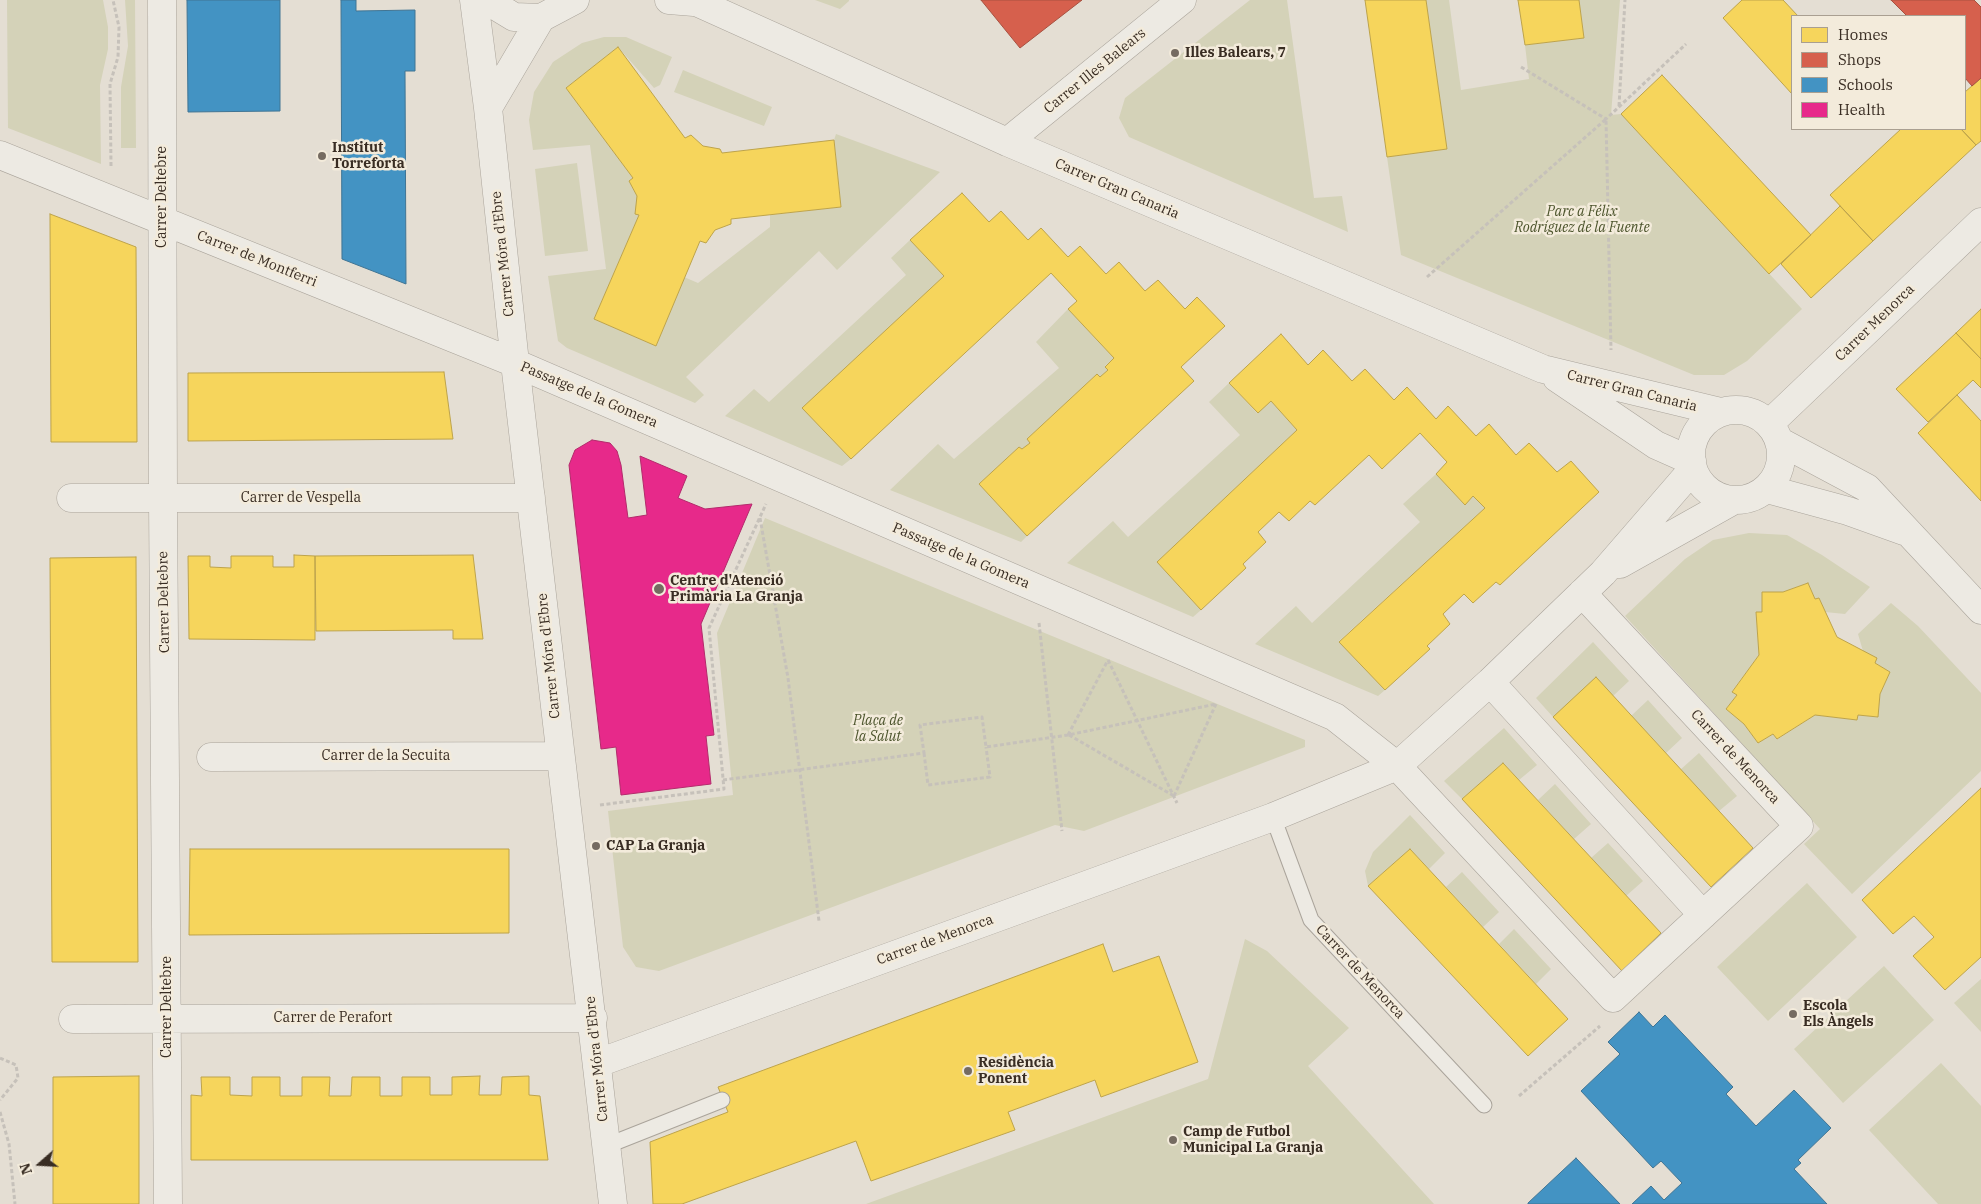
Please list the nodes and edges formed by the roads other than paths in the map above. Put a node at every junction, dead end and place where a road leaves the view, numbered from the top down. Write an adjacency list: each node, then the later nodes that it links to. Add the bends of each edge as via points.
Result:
1 (162, 0): 11 (street, Carrer Deltebre)
2 (474, 0): 8 (street, Carrer Móra d'Ebre)
3 (486, 0): 7 (street, via 514,17)
4 (576, 0): 7 (street)
5 (1182, 0): 9 (street, Carrer Illes Balears)
6 (685, 1): 9 (street, Carrer Gran Canaria)
7 (541, 18): 8 (street)
8 (488, 108): 13 (street, Carrer Móra d'Ebre)
9 (1007, 142): 14 (street, Carrer Gran Canaria)
10 (0, 154): 11 (street, Carrer de Montferri)
11 (162, 220): 13 (street, Carrer de Montferri); 20 (street, Carrer Deltebre)
12 (1981, 222): 16 (street, Carrer Menorca)
13 (515, 363): 21 (street, Carrer Móra d'Ebre); 30 (street, Passatge de la Gomera, via 1335,717)
14 (1543, 369): 15 (street, Carrer Gran Canaria); 17 (street, Carrer Gran Canaria, via 1656,445)
15 (1721, 412): 16 (street, via 1738,410 1755,414); 17 (street, via 1707,420 1696,434 1691,451)
16 (1774, 432): 18 (street, via 1781,458 1777,474); 23 (street, via 1867,488)
17 (1692, 465): 22 (street, via 1702,485 1716,496); 24 (street, Carrer de Menorca)
18 (1766, 488): 22 (street, via 1752,498); 23 (street, via 1848,511)
19 (71, 498): 20 (street, Carrer de Vespella)
20 (162, 498): 21 (street, Carrer de Vespella); 33 (street, Carrer Deltebre)
21 (531, 498): 28 (street, Carrer Móra d'Ebre)
22 (1734, 500): 24 (street, Carrer de Menorca)
23 (1909, 533): 26 (street)
24 (1603, 573): 25 (street, Carrer de Menorca)
25 (1582, 593): 27 (street, Carrer de Menorca); 32 (street, Carrer de Menorca, via 1800,826)
26 (1981, 610)
27 (1490, 682): 30 (street, Carrer de Menorca); 32 (street)
28 (560, 756): 29 (street, Carrer de la Secuita); 34 (street, Carrer Móra d'Ebre)
29 (211, 757)
30 (1397, 766): 31 (street, Carrer de Menorca); 32 (street, Carrer de Menorca, via 1612,998)
31 (1273, 816): 36 (street, Carrer de Menorca); 38 (lane, Carrer de Menorca, via 1311,920)
32 (1703, 915)
33 (168, 1018): 34 (street, Carrer de Perafort); 35 (street, Carrer de Perafort); 40 (street, Carrer Deltebre)
34 (593, 1018): 36 (street, Carrer Móra d'Ebre)
35 (73, 1019)
36 (598, 1063): 39 (street, Carrer Móra d'Ebre)
37 (722, 1100): 39 (lane)
38 (1484, 1105)
39 (606, 1146): 41 (street, Carrer Móra d'Ebre)
40 (168, 1204)
41 (613, 1204)

